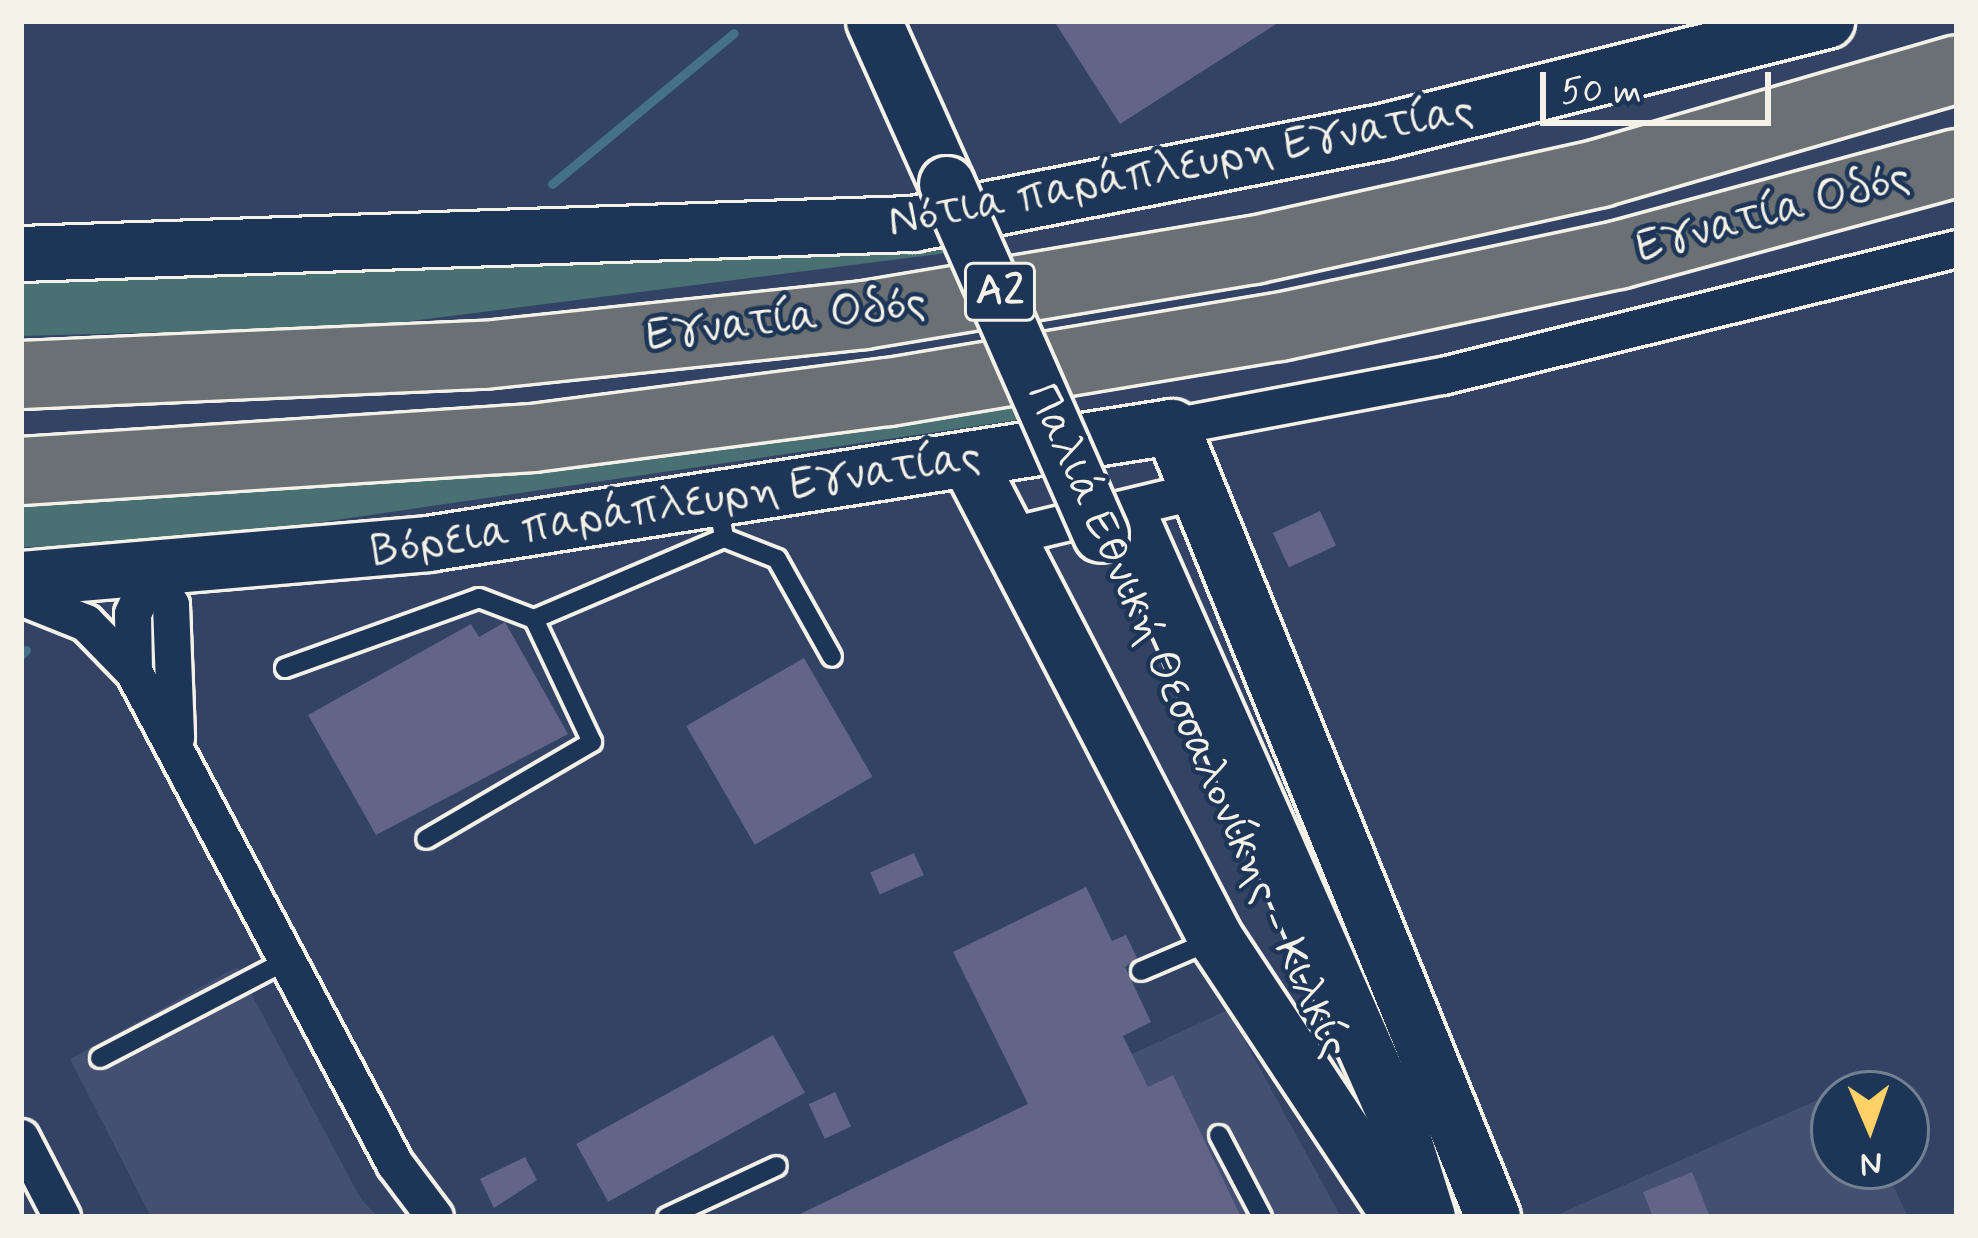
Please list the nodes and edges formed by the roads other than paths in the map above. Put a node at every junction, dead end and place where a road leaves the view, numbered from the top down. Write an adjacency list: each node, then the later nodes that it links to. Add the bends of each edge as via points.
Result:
1 (874, 21): 6 (street, Παλιά Εθνική Θεσσαλονίκης - Κιλκίς)
2 (910, 21): 6 (street, Παλιά Εθνική Θεσσαλονίκης - Κιλκίς)
3 (1827, 21): 8 (street, Νότια παράπλευρη Εγνατίας, via 1405,127 934,221)
4 (1957, 69): 9 (highway, Εγνατία Οδός / Α2, via 1600,173 1254,250 887,311 484,355)
5 (1957, 163): 12 (highway, Εγνατία Οδός / Α2, via 1528,274 912,388 533,438)
6 (962, 178): 37 (street, Παλιά Εθνική Θεσσαλονίκης - Κιλκίς, via 1117,528 1400,1124)
7 (1957, 249): 10 (street, Βόρεια παράπλευρη Εγνατίας, via 1443,376)
8 (21, 254)
9 (21, 375)
10 (1172, 427): 11 (street, Βόρεια παράπλευρη Εγνατίας); 13 (street)
11 (969, 462): 14 (street, Βόρεια παράπλευρη Εγνατίας); 15 (street)
12 (21, 471)
13 (1198, 491): 15 (street); 38 (street)
14 (721, 518): 16 (street, Βόρεια παράπλευρη Εγνατίας); 19 (lane); 20 (lane, via 777,559)
15 (1007, 537): 25 (street)
16 (152, 572): 17 (street, Βόρεια παράπλευρη Εγνατίας); 22 (street, via 133,614); 23 (street, via 171,604)
17 (21, 579)
18 (21, 598): 22 (street, via 86,622)
19 (534, 619): 21 (lane, via 479,598); 24 (lane, via 592,742)
20 (832, 657)
21 (285, 668)
22 (134, 672): 23 (street)
23 (176, 738): 26 (street)
24 (426, 839)
25 (1216, 939): 27 (lane); 36 (street)
26 (284, 962): 28 (lane); 33 (street)
27 (1141, 971)
28 (100, 1058)
29 (1220, 1135): 35 (lane)
30 (21, 1138): 32 (street)
31 (777, 1166): 34 (lane)
32 (62, 1217)
33 (435, 1217)
34 (667, 1217)
35 (1262, 1217)
36 (1400, 1217)
37 (1427, 1217)
38 (1493, 1217)

